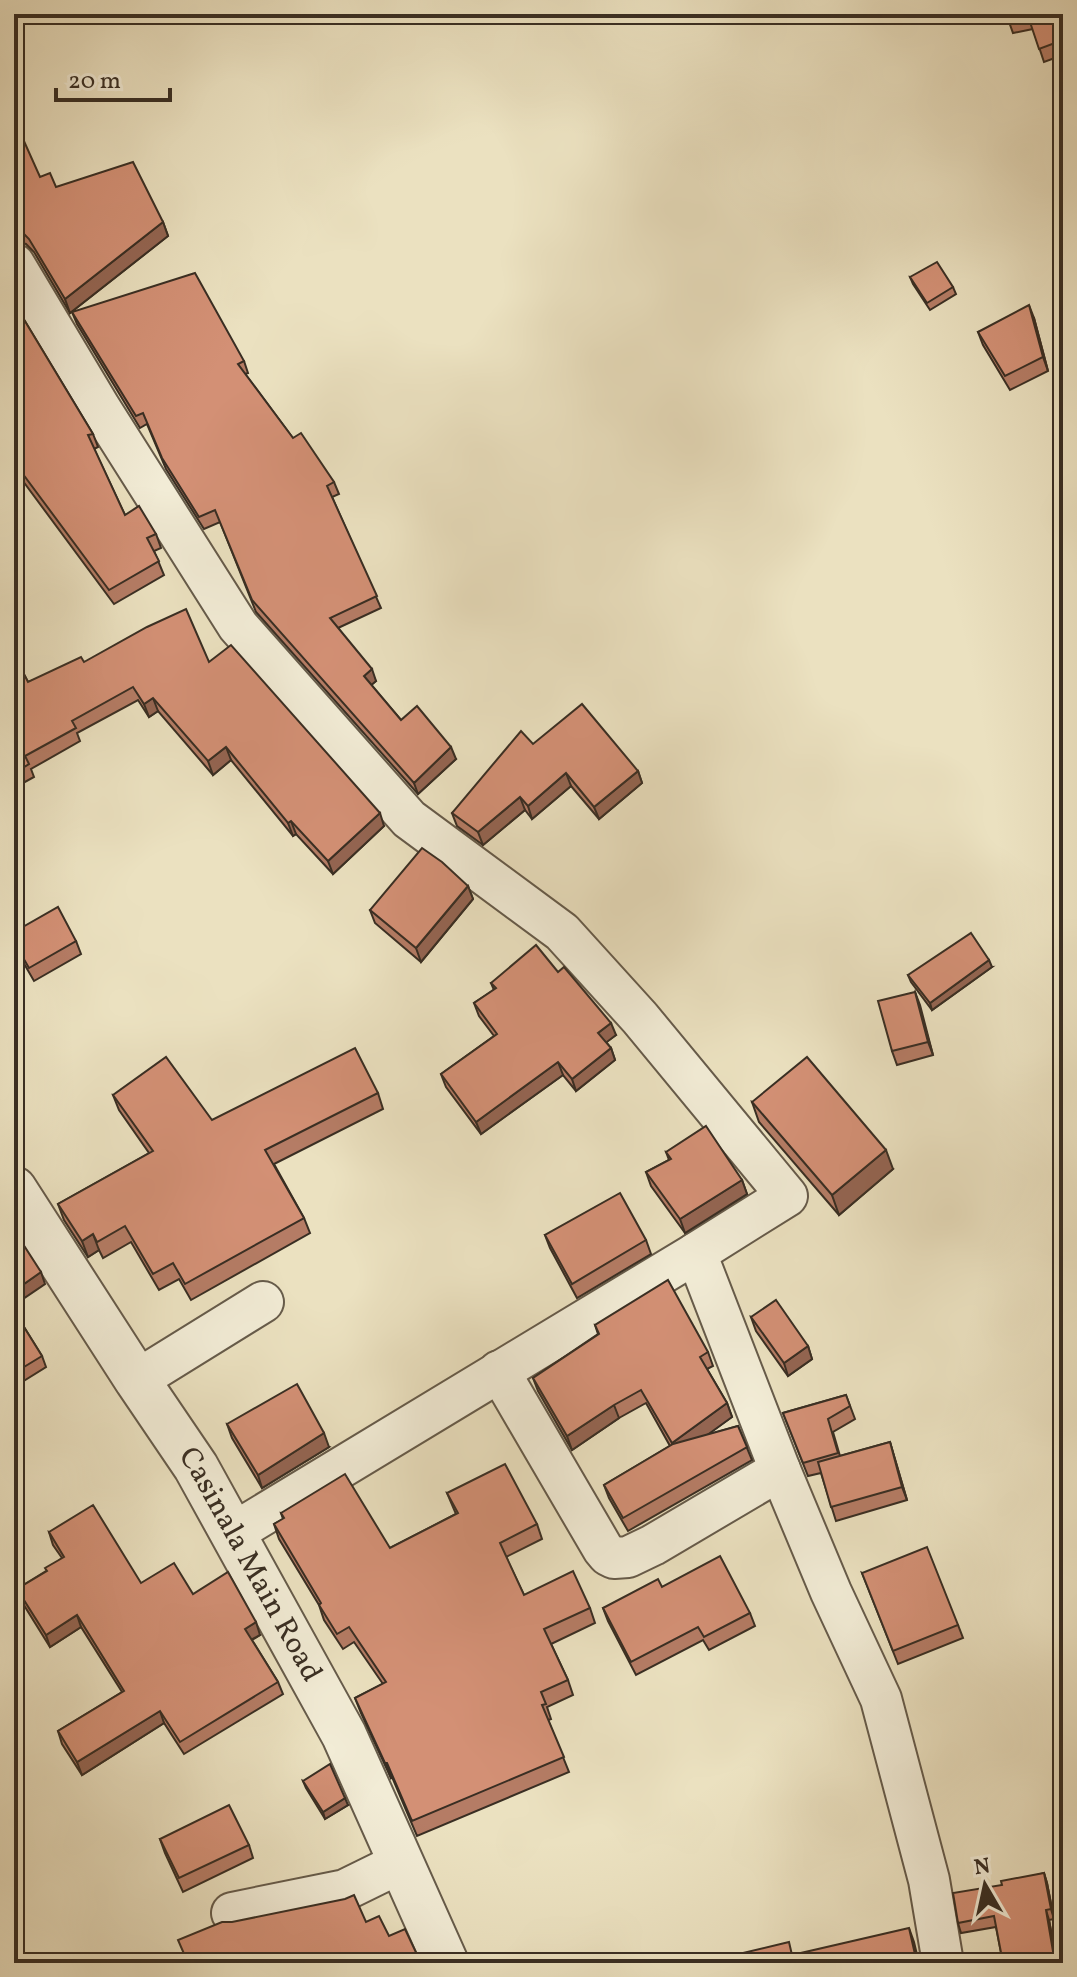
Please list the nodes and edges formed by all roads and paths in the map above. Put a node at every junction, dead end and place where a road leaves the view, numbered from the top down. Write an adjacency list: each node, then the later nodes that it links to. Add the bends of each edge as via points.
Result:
1 (14, 264): 3 (street, via 238,626 409,819 562,932 787,1196)
2 (14, 1189): 6 (street, Casinala Main Road)
3 (696, 1253): 5 (street); 7 (street)
4 (263, 1302): 6 (street)
5 (499, 1371): 7 (street, via 603,1549 614,1558 653,1545); 8 (street)
6 (137, 1380): 8 (street, Casinala Main Road)
7 (780, 1470): 12 (street, via 881,1699 929,1880)
8 (233, 1533): 9 (street, Casinala Main Road, via 344,1735)
9 (402, 1862): 10 (street, via 345,1890); 11 (street, Casinala Main Road)
10 (232, 1913)
11 (446, 1963)
12 (943, 1963)

